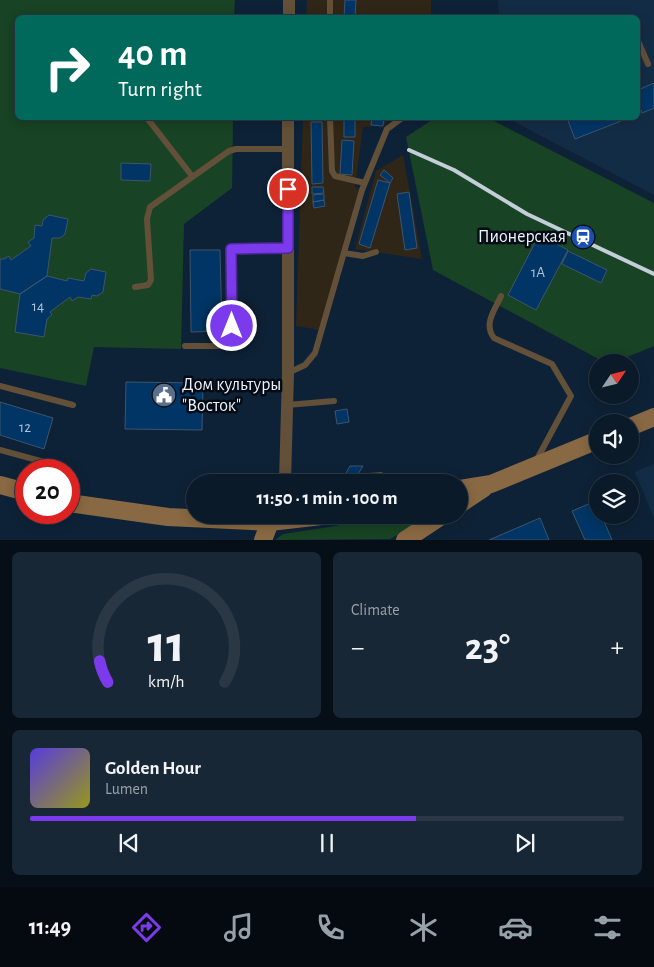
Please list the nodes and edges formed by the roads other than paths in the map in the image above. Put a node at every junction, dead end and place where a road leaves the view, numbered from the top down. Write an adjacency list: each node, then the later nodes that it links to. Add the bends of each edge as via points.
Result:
1 (289, 0): 3 (street)
2 (330, 0): 4 (lane)
3 (288, 15)
4 (330, 15)
5 (640, 46): 6 (lane)
6 (648, 64)
7 (149, 120): 12 (lane)
8 (288, 120): 11 (street)
9 (330, 120): 13 (lane, via 332,171 336,176)
10 (399, 120): 13 (lane, via 387,129)
11 (288, 149): 12 (lane, via 236,149 221,155); 14 (street)
12 (192, 176): 17 (lane, via 147,212 151,280 148,285)
13 (365, 183): 16 (lane)
14 (288, 248): 19 (lane, via 231,249 232,346); 20 (street)
15 (376, 252): 16 (lane, via 364,256)
16 (344, 254): 20 (lane, via 315,353 305,365)
17 (135, 287)
18 (501, 296): 30 (lane, via 488,324 490,333 494,338 552,364 571,396)
19 (185, 346)
20 (288, 373): 23 (street)
21 (0, 386): 24 (lane)
22 (334, 401): 23 (lane)
23 (287, 405): 31 (street)
24 (73, 406)
25 (654, 417): 26 (main road)
26 (639, 423)
27 (589, 444): 30 (main road)
28 (0, 450): 29 (lane)
29 (34, 459)
30 (533, 467): 32 (main road)
31 (284, 474)
32 (491, 484): 34 (main road); 36 (main road)
33 (0, 486): 35 (main road)
34 (468, 488)
35 (15, 489)
36 (468, 499)
37 (80, 505): 38 (main road)
38 (186, 517)
39 (270, 524): 41 (main road)
40 (429, 524): 42 (main road)
41 (263, 540)
42 (405, 540)

